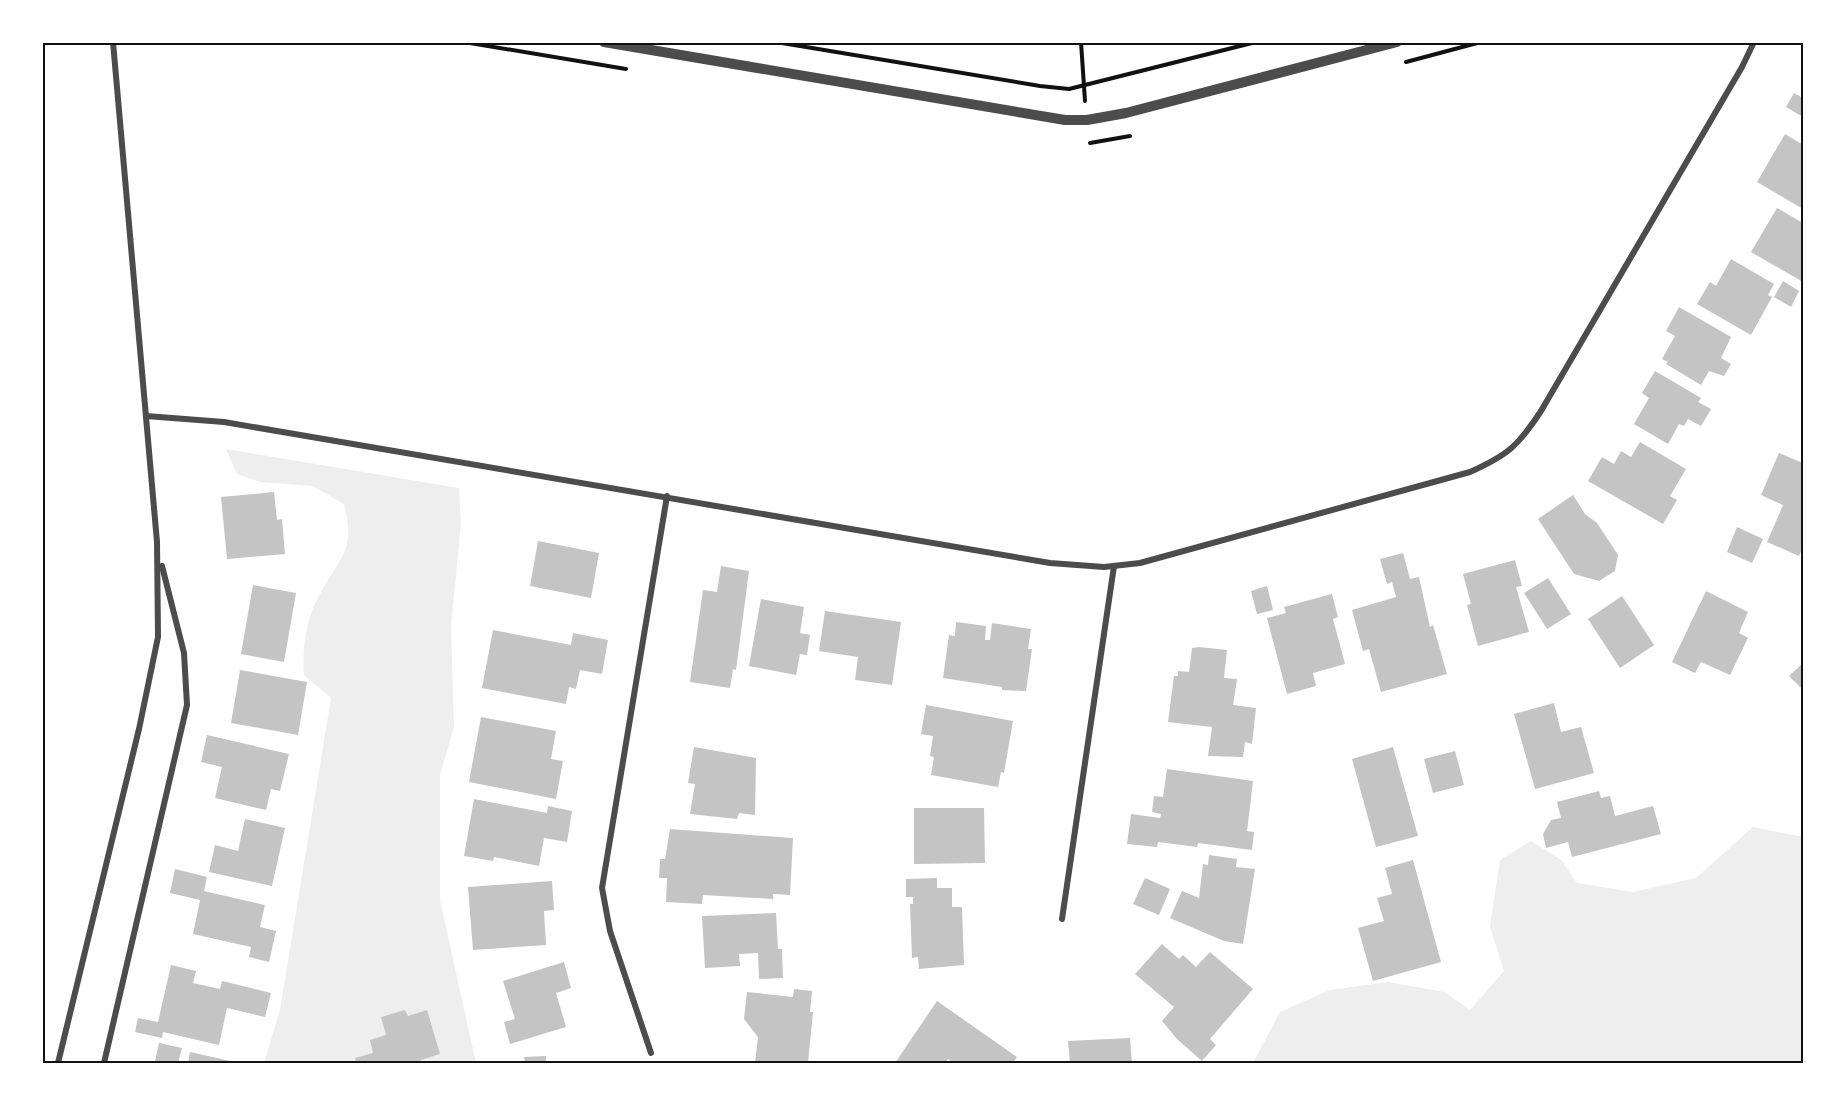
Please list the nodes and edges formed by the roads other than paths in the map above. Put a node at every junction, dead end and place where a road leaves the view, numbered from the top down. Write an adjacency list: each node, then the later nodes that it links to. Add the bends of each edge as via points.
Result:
1 (112, 42): 5 (street)
2 (604, 42): 3 (street, via 1037,117 1087,120)
3 (1396, 42)
4 (1754, 42): 8 (street, via 1541,411 1522,440 1501,458 1459,476 1152,560)
5 (146, 416): 6 (street, via 224,422); 7 (street)
6 (667, 496): 8 (street, via 1050,562); 10 (street, via 602,888 607,919)
7 (157, 542): 11 (street, via 158,637 150,683); 12 (street, via 184,653 187,705)
8 (1114, 566): 9 (street)
9 (1062, 919)
10 (651, 1053)
11 (58, 1063)
12 (104, 1063)

